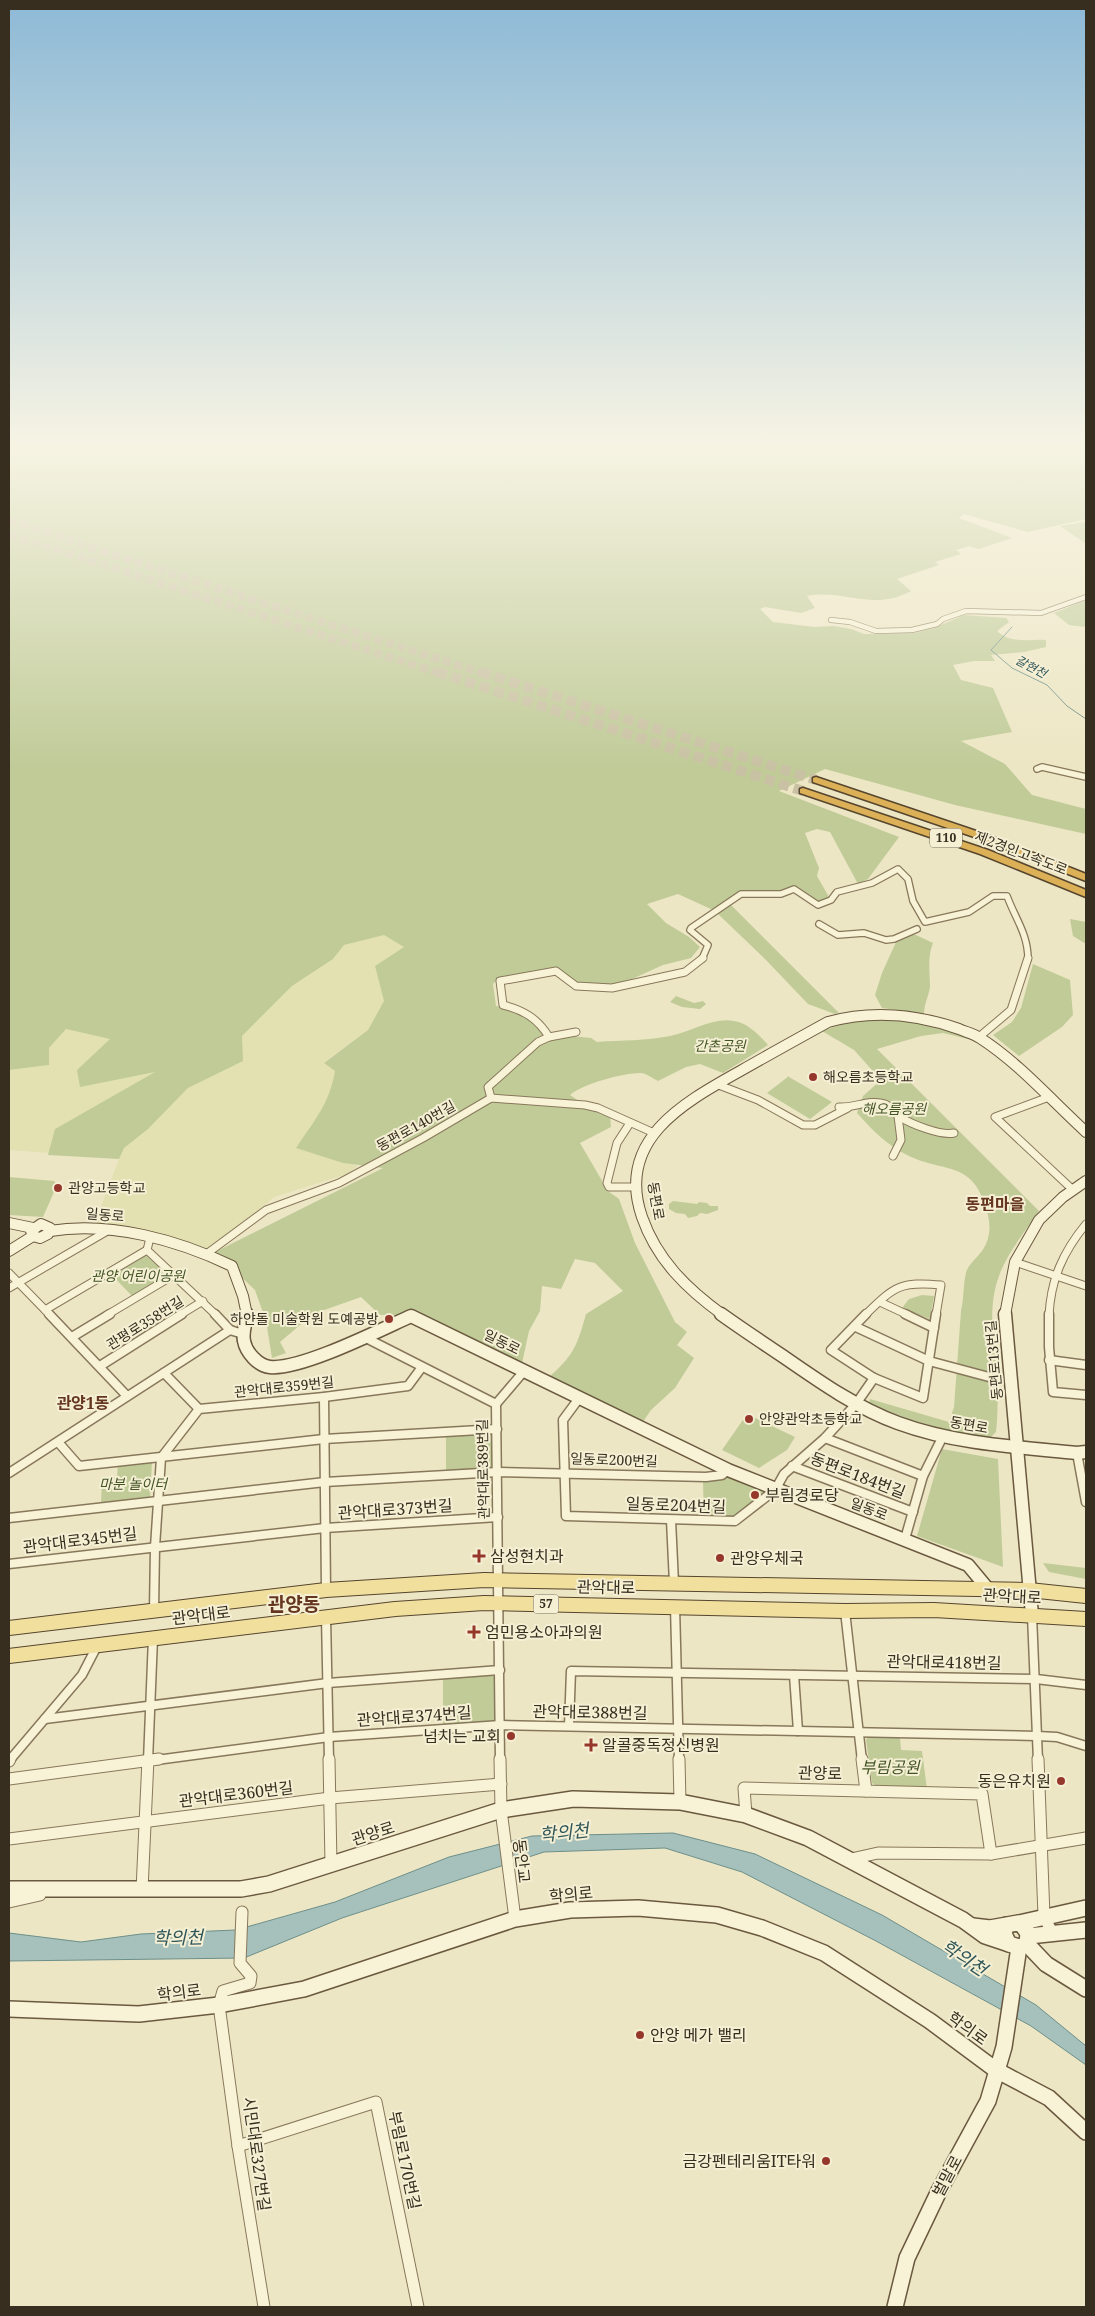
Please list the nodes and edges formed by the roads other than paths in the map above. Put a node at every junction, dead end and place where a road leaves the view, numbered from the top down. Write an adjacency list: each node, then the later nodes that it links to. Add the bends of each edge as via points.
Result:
1 (1086, 597): 2 (street, via 1040,613 966,611 937,624 912,630 870,631 850,622)
2 (831, 620)
3 (1037, 769): 4 (street, via 1042,767)
4 (1086, 777)
5 (816, 780): 7 (highway, 제2경인고속도로 / 110, via 984,837)
6 (803, 791): 8 (highway, 제2경인고속도로 / 110, via 984,852)
7 (1086, 878)
8 (1086, 894)
9 (819, 924): 10 (street, via 838,935 864,933 886,940)
10 (917, 929)
11 (576, 1032): 12 (street)
12 (548, 1037): 13 (street, via 541,1024 522,1009 503,1005 500,982 556,970 576,986 608,989 685,972 703,958 708,944 691,928 741,894 780,894 794,889 818,906 831,900 837,892 872,883 898,869 912,886 913,901 923,920 930,922 969,912 993,896 1007,896 1025,934 1028,962 1010,1010); 16 (street, via 538,1042 488,1087)
13 (979, 1037): 14 (street, 동편로, via 921,1018 880,1014 849,1016 799,1036); 15 (street, 동편로)
14 (716, 1084): 18 (street, via 758,1100 803,1126 815,1125); 23 (street, 동편로, via 665,1119)
15 (1049, 1097): 21 (street, 동편로); 26 (street, via 996,1117)
16 (491, 1098): 20 (street, via 585,1105); 34 (street, 동편로140번길, via 339,1183 266,1210)
17 (839, 1107): 18 (street)
18 (848, 1108): 19 (street, via 874,1102 892,1107)
19 (898, 1116): 22 (street, via 944,1135); 24 (street, via 900,1140)
20 (630, 1123): 23 (street); 25 (street, via 617,1143 607,1183 609,1186)
21 (1086, 1132)
22 (954, 1133)
23 (654, 1134): 25 (street, 동편로, via 638,1164)
24 (893, 1156)
25 (637, 1187): 65 (street, 동편로, via 643,1223 650,1238 682,1282 710,1307)
26 (1081, 1187): 35 (street, 동편로13번길, via 1051,1207 1039,1220)
27 (9, 1223): 30 (street)
28 (1086, 1224): 38 (street, via 1063,1255)
29 (109, 1230): 30 (street, 일동로, via 64,1227 40,1238); 31 (street, 일동로); 39 (street)
30 (33, 1232): 33 (street)
31 (150, 1238): 32 (street); 34 (street, 일동로)
32 (147, 1250): 37 (street); 44 (street)
33 (9, 1251)
34 (206, 1255): 48 (street, 일동로, via 232,1266 246,1311)
35 (1015, 1262): 38 (street); 72 (street, 동편로13번길, via 1005,1312)
36 (9, 1273): 39 (street, 관평로358번길)
37 (174, 1274): 42 (street); 49 (street, 관평로358번길)
38 (1054, 1274): 40 (street); 51 (street, via 1048,1318)
39 (18, 1284): 41 (street); 44 (street, 관평로358번길)
40 (1086, 1286)
41 (9, 1288)
42 (203, 1301): 47 (street); 54 (street, 관평로358번길)
43 (880, 1302): 45 (street); 46 (street); 46 (street, via 902,1285 941,1285)
44 (45, 1310): 49 (street, 관평로358번길)
45 (856, 1327): 52 (street); 59 (street, via 831,1350)
46 (934, 1328): 52 (street)
47 (230, 1330): 48 (street); 57 (street)
48 (243, 1334): 50 (street, 일동로, via 249,1352 270,1368 295,1363)
49 (72, 1337): 54 (street, 관평로358번길)
50 (364, 1337): 55 (street, 관악대로389번길); 56 (street, 일동로, via 411,1316)
51 (1049, 1360): 53 (street); 61 (street, via 1053,1392)
52 (930, 1362): 58 (street); 59 (street, via 923,1398)
53 (1086, 1365)
54 (100, 1366): 60 (street, 관평로358번길)
55 (422, 1367): 63 (street, 관악대로359번길, via 408,1386); 64 (street, 관악대로389번길)
56 (524, 1370): 62 (street, 일동로); 64 (street)
57 (164, 1373): 60 (street); 66 (street)
58 (989, 1377)
59 (874, 1378): 65 (street, 동편로184번길)
60 (127, 1396): 71 (street)
61 (1086, 1396)
62 (580, 1397): 76 (street, 일동로); 78 (street, via 563,1420)
63 (324, 1398): 66 (street, 관악대로359번길); 70 (street, 관악대로373번길)
64 (496, 1404): 67 (street, 관악대로389번길)
65 (856, 1404): 68 (street, 동편로, via 898,1423); 69 (street, 동편로184번길)
66 (199, 1409): 74 (street)
67 (497, 1429): 70 (street); 77 (street, 관악대로389번길)
68 (943, 1436): 72 (street, 동편로); 80 (street)
69 (824, 1438): 75 (street, 동편로184번길); 80 (street, 동편로184번길)
70 (324, 1439): 74 (street); 81 (street, 관악대로373번길)
71 (58, 1442): 74 (street, via 79,1466); 79 (street)
72 (1016, 1447): 73 (street, 동편로); 96 (street)
73 (1082, 1452): 84 (street)
74 (161, 1458): 83 (street)
75 (792, 1466): 82 (street, 동편로184번길); 85 (street, 동편로184번길)
76 (728, 1470): 78 (street, 일동로200번길, via 722,1475 706,1477); 82 (street, 일동로)
77 (498, 1472): 78 (street, 일동로200번길); 81 (street); 86 (street, 관악대로389번길)
78 (566, 1472): 88 (street, 일동로204번길, via 566,1516)
79 (9, 1474)
80 (923, 1476): 85 (street)
81 (325, 1482): 83 (street); 89 (street, 관악대로373번길)
82 (775, 1490): 88 (street, 일동로204번길, via 735,1521); 90 (street, 일동로)
83 (157, 1501): 87 (street, 관악대로345번길); 91 (street)
84 (1086, 1502)
85 (912, 1512): 90 (street)
86 (498, 1517): 89 (street, 관악대로373번길); 97 (street, 관악대로389번길)
87 (9, 1518)
88 (671, 1520): 93 (street)
89 (325, 1528): 91 (street); 95 (street, 관악대로373번길)
90 (905, 1539): 94 (street, 일동로, via 968,1565)
91 (155, 1547): 92 (street, 관악대로345번길); 100 (street)
92 (9, 1564)
93 (674, 1583): 94 (main road, 관악대로 / 57); 97 (main road, 관악대로 / 57)
94 (988, 1589): 96 (main road, 관악대로 / 57)
95 (326, 1590): 97 (main road, 관악대로 / 57); 100 (main road, 관악대로 / 57)
96 (1029, 1590): 98 (main road, 관악대로 / 57); 102 (street)
97 (498, 1592): 99 (main road, 관악대로 / 57); 103 (main road, 관악대로 / 57); 109 (street)
98 (1086, 1596)
99 (675, 1606): 101 (main road, 관악대로 / 57); 110 (street)
100 (154, 1611): 105 (main road, 관악대로 / 57)
101 (845, 1611): 102 (main road, 관악대로 / 57, via 934,1610); 112 (street)
102 (1032, 1615): 104 (main road, 관악대로 / 57); 113 (street)
103 (326, 1617): 106 (main road, 관악대로 / 57); 114 (street)
104 (1086, 1619)
105 (9, 1628)
106 (153, 1638): 107 (main road, 관악대로 / 57); 116 (street)
107 (97, 1646): 108 (main road, 관악대로 / 57); 117 (street, via 82,1675)
108 (9, 1656)
109 (500, 1670): 114 (street); 118 (street)
110 (676, 1674): 111 (street, 관악대로418번길); 119 (street, 관악대로418번길, via 571,1671); 120 (street)
111 (794, 1675): 112 (street, 관악대로418번길); 121 (street)
112 (852, 1675): 113 (street, 관악대로418번길); 122 (street)
113 (1036, 1679): 115 (street, 관악대로418번길); 123 (street)
114 (328, 1682): 116 (street); 124 (street)
115 (1086, 1685)
116 (151, 1704): 117 (street); 126 (street)
117 (45, 1719): 127 (street)
118 (501, 1725): 119 (street, 관악대로388번길); 124 (street, 관악대로374번길); 129 (street)
119 (569, 1726): 120 (street, 관악대로388번길)
120 (679, 1729): 121 (street, 관악대로388번길); 132 (street)
121 (798, 1731): 122 (street, 관악대로388번길)
122 (859, 1733): 123 (street); 130 (street)
123 (1037, 1736): 125 (street, via 1057,1737); 138 (street)
124 (329, 1738): 126 (street); 131 (street)
125 (1086, 1746)
126 (148, 1760): 128 (street); 135 (street)
127 (9, 1761)
128 (9, 1779)
129 (501, 1784): 131 (street); 133 (street)
130 (866, 1791): 134 (street, 관양로, via 744,1788); 139 (street, 관양로, via 982,1794)
131 (330, 1798): 135 (street, 관악대로360번길); 141 (street)
132 (680, 1802): 133 (street, 관양로, via 573,1799); 134 (street, 관양로)
133 (501, 1815): 141 (street, 관양로); 147 (street, 동안교)
134 (746, 1815): 140 (street, 관양로, via 808,1838)
135 (146, 1821): 137 (street, 관악대로360번길); 144 (street)
136 (1086, 1838): 138 (street)
137 (9, 1839)
138 (1041, 1846): 139 (street); 149 (street)
139 (991, 1854): 140 (street, via 878,1853)
140 (851, 1860): 151 (street, 관양로)
141 (331, 1866): 144 (street, 관양로, via 241,1889)
142 (9, 1889): 143 (street, 관양로)
143 (63, 1890): 144 (street, 관양로); 145 (street)
144 (142, 1890)
145 (9, 1902)
146 (1086, 1908): 149 (street)
147 (514, 1912): 156 (street, 학의로, via 304,1989); 158 (street, 학의로, via 638,1908 717,1915 762,1928 824,1953 930,2021)
148 (241, 1914): 156 (street, via 240,1963 251,1976 250,1984 223,1991)
149 (1044, 1916): 150 (street); 153 (street)
150 (1012, 1924): 151 (street, via 985,1928); 154 (street, via 1024,1926); 154 (street, 벌말로, via 1004,1934)
151 (973, 1926): 154 (street, 관양로, via 985,1936)
152 (1086, 1930): 153 (street)
153 (1053, 1936): 154 (street)
154 (1020, 1946): 155 (street, 관양로); 158 (street, 벌말로, via 1004,2048)
155 (1086, 1989)
156 (219, 2005): 157 (street, 학의로, via 139,2014); 160 (street, 시민대로327번길)
157 (9, 2009)
158 (996, 2070): 159 (street, 학의로, via 1049,2098); 163 (street, 벌말로, via 988,2102 907,2258)
159 (1086, 2132)
160 (238, 2146): 161 (street, 시민대로327번길); 162 (street, 부림로170번길, via 376,2102)
161 (264, 2307)
162 (418, 2307)
163 (896, 2307)

